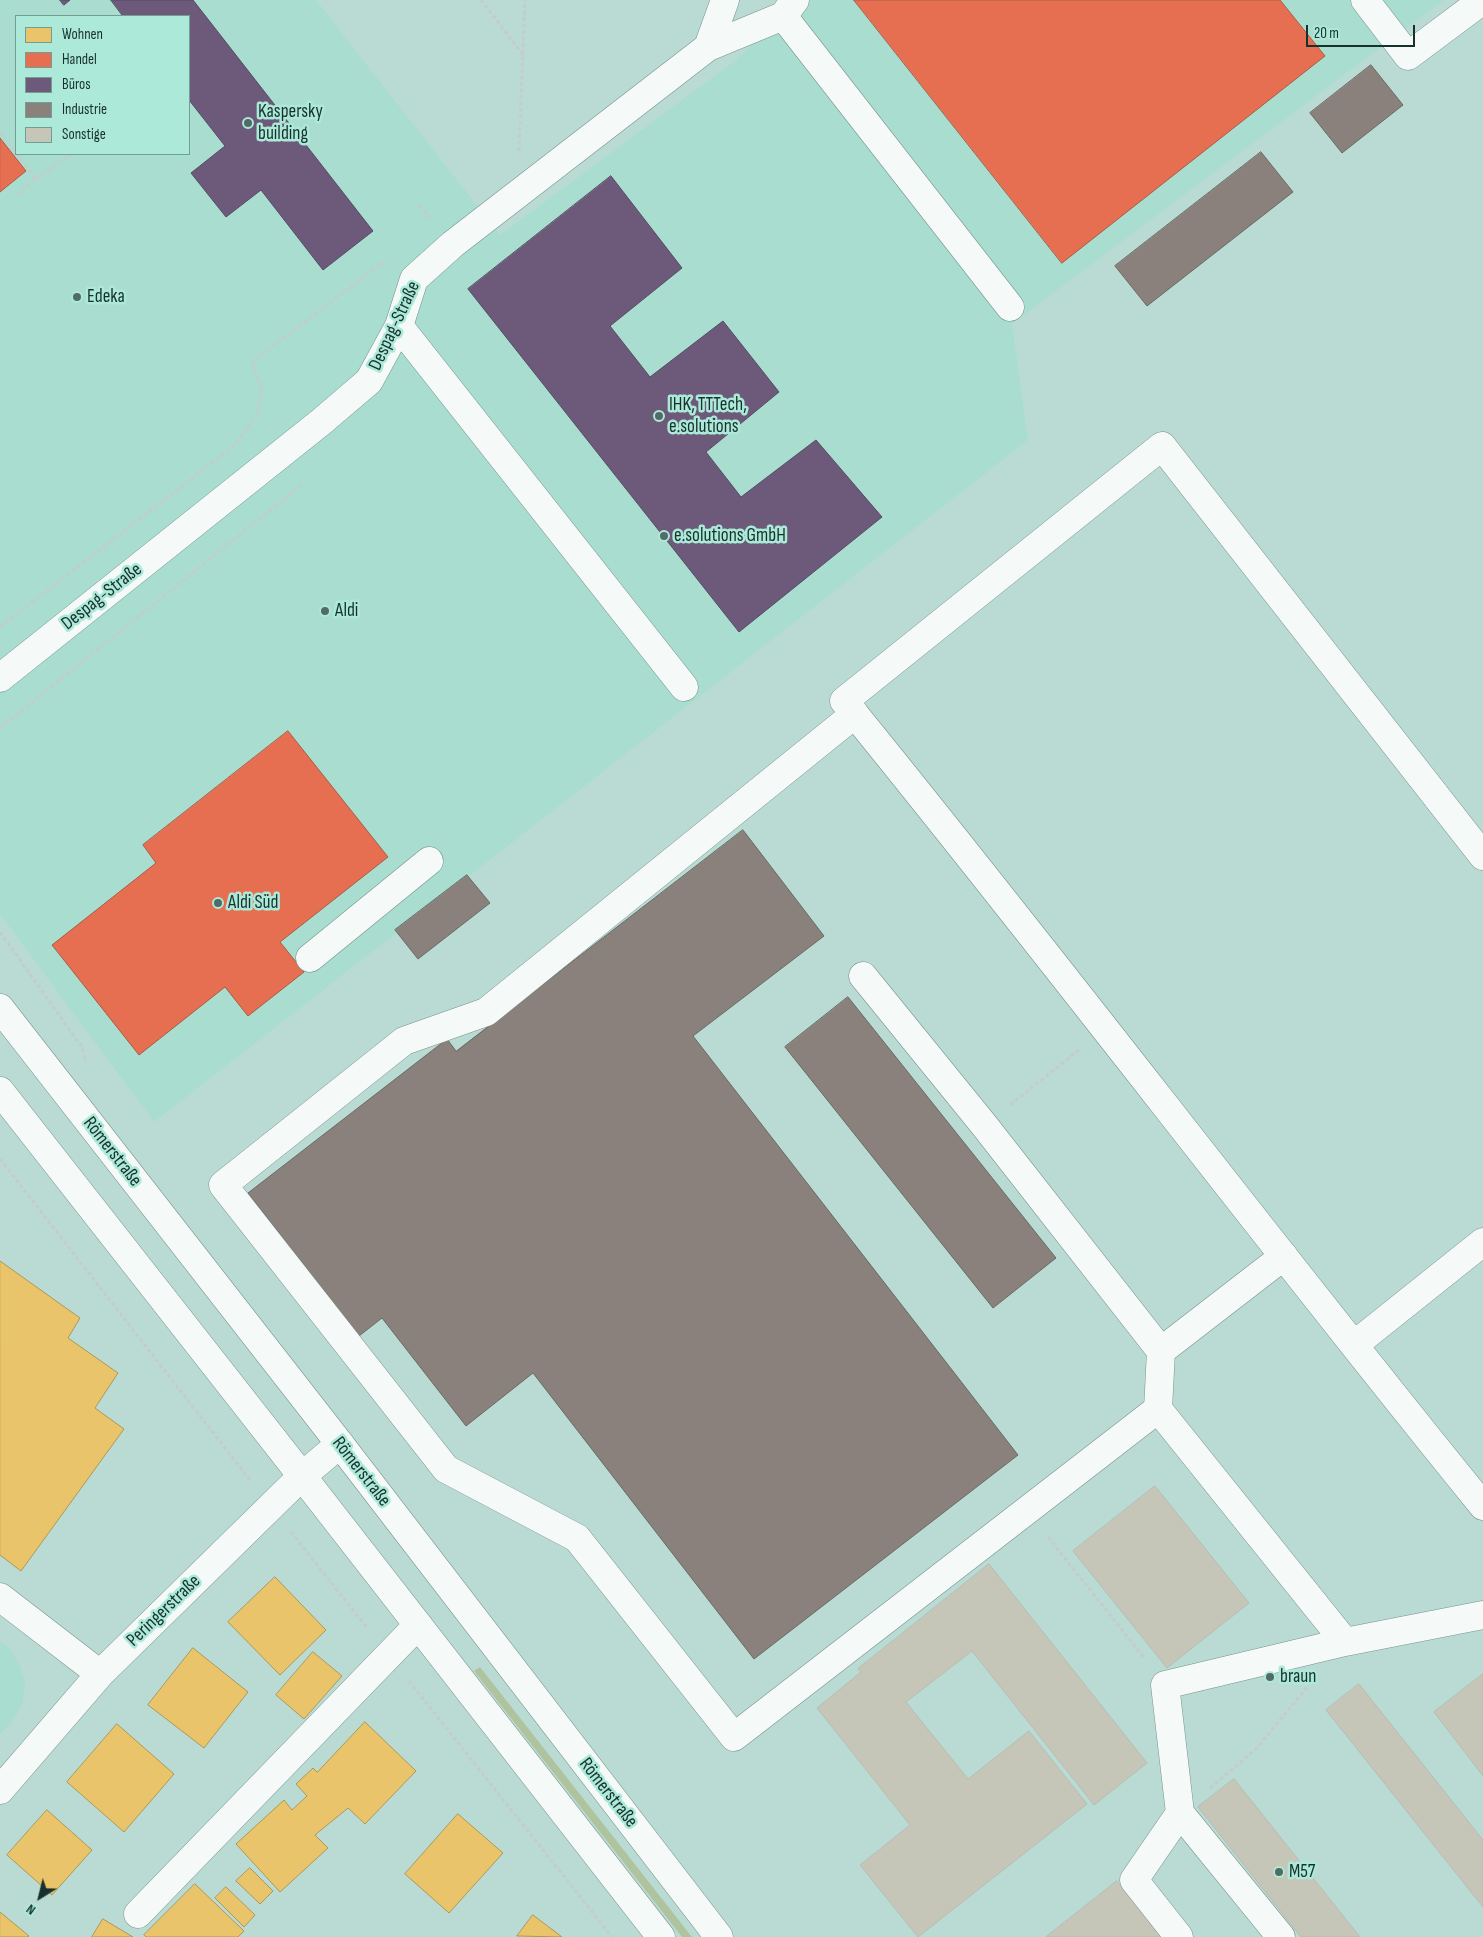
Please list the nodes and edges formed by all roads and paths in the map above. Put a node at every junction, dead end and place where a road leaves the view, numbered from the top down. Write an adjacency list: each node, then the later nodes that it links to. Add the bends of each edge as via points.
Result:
1 (481, 0): 8 (path)
2 (525, 0): 8 (path)
3 (725, 0): 7 (main road)
4 (1365, 0): 5 (main road, via 1408,56)
5 (1482, 0)
6 (789, 8): 7 (main road, Despag-Straße); 17 (main road)
7 (708, 47): 15 (main road, Despag-Straße)
8 (523, 55): 15 (path)
9 (0, 132): 10 (path)
10 (15, 151)
11 (18, 155): 13 (path)
12 (70, 155): 13 (path)
13 (36, 179): 14 (path)
14 (18, 194)
15 (518, 194): 16 (main road, Despag-Straße)
16 (414, 279): 18 (main road, Despag-Straße); 20 (path, via 382,264 252,362 262,389 257,416 234,446)
17 (1010, 307)
18 (399, 326): 21 (main road, Despag-Straße, via 369,381); 22 (main road)
19 (302, 478): 24 (path, via 299,488)
20 (0, 627)
21 (0, 678)
22 (684, 687)
23 (855, 714): 25 (main road, via 844,701 1162,446); 31 (main road); 45 (main road, via 486,1012 404,1041 223,1184 446,1469 577,1538 734,1738)
24 (0, 728)
25 (1483, 856)
26 (429, 862): 28 (main road)
27 (0, 932): 32 (path)
28 (310, 958)
29 (863, 976): 34 (main road)
30 (0, 1008): 41 (main road, Römerstraße)
31 (1105, 1029): 34 (path); 37 (main road)
32 (82, 1047)
33 (0, 1091): 42 (main road)
34 (984, 1126): 39 (main road)
35 (0, 1159): 44 (path)
36 (1483, 1242): 38 (main road)
37 (1284, 1256): 38 (main road); 39 (main road)
38 (1354, 1345): 43 (main road)
39 (1161, 1351): 40 (main road)
40 (1158, 1410): 45 (main road); 49 (main road)
41 (340, 1444): 42 (main road, Peringerstraße); 59 (main road, Römerstraße)
42 (302, 1476): 44 (main road, Peringerstraße); 48 (main road)
43 (1483, 1506)
44 (271, 1507): 50 (path); 51 (main road, Peringerstraße)
45 (1027, 1510): 53 (path)
46 (0, 1597): 51 (main road)
47 (1483, 1615): 49 (main road)
48 (418, 1625): 50 (main road); 58 (main road)
49 (1345, 1642): 53 (main road)
50 (388, 1654): 56 (main road); 57 (path)
51 (100, 1674): 54 (main road, Peringerstraße)
52 (1313, 1680): 55 (path, via 1256,1749)
53 (1165, 1685): 55 (main road)
54 (0, 1790)
55 (1180, 1813): 60 (main road, via 1134,1880); 61 (main road)
56 (138, 1914)
57 (612, 1937)
58 (661, 1937)
59 (719, 1937)
60 (1179, 1937)
61 (1281, 1937)

